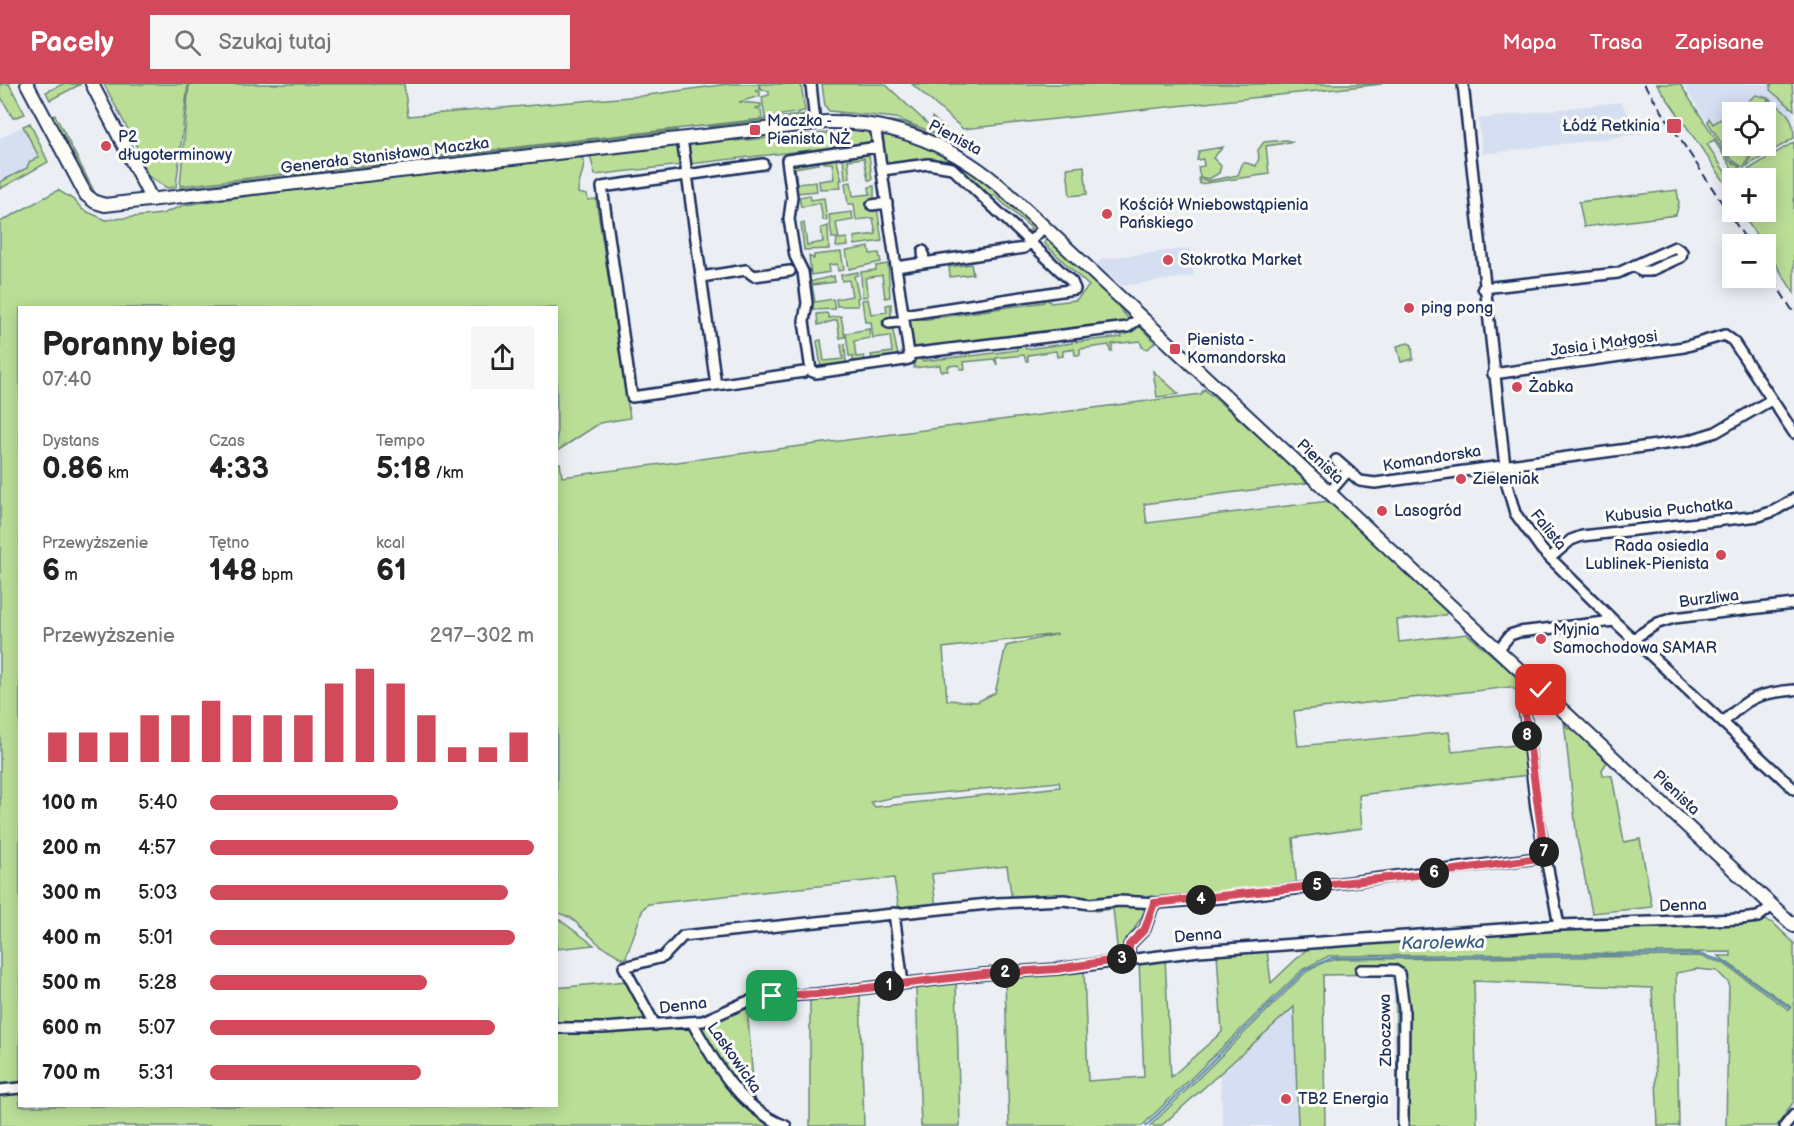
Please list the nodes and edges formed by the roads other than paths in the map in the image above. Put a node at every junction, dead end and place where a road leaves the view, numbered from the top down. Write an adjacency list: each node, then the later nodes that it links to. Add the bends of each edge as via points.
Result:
1 (27, 84): 12 (street, Generała Stanisława Maczka, via 86,195 105,205)
2 (92, 84): 12 (street)
3 (811, 84): 5 (street)
4 (1463, 84): 23 (street, Falista)
5 (815, 123): 6 (street, Pienista); 7 (street, Generała Stanisława Maczka)
6 (875, 125): 8 (street); 15 (street, Pienista, via 921,137 959,156 993,180)
7 (682, 138): 11 (street); 12 (street, Generała Stanisława Maczka)
8 (878, 147): 10 (street); 29 (street, via 787,160 792,197 789,219 795,256 803,272 811,371 905,360)
9 (763, 164): 11 (street)
10 (882, 170): 13 (street); 16 (street, via 933,164 952,168)
11 (687, 175): 22 (street); 32 (street, via 602,187 632,397)
12 (152, 200)
13 (887, 203): 14 (street); 20 (street)
14 (872, 205)
15 (1044, 226): 16 (street); 26 (street, Pienista)
16 (1030, 241): 19 (street, via 1021,249); 24 (street)
17 (1680, 248): 23 (street, via 1611,274)
18 (922, 250): 19 (street)
19 (924, 262): 20 (street)
20 (896, 267): 27 (street)
21 (790, 271): 22 (street, via 754,276 746,270)
22 (701, 277): 32 (street)
23 (1483, 288): 31 (street, Falista)
24 (1075, 289): 25 (street, via 1073,296); 27 (street)
25 (1068, 297)
26 (1141, 317): 29 (street, via 1128,327); 38 (street, Pienista)
27 (904, 318): 28 (street); 29 (street)
28 (889, 323)
29 (909, 354)
30 (804, 372): 32 (street)
31 (1493, 374): 33 (street, Jasia i Małgosi, via 1730,337); 36 (street, Falista)
32 (716, 385)
33 (1771, 400): 34 (street); 36 (street, Komandorska, via 1698,439)
34 (1794, 433)
35 (1336, 460): 37 (street, Komandorska)
36 (1504, 464): 37 (street, Komandorska, via 1374,483 1360,481); 40 (street, Falista, via 1515,513)
37 (1347, 472): 38 (street)
38 (1329, 493): 44 (street, Pienista)
39 (1794, 499): 40 (street, Kubusia Puchatka, via 1759,516 1582,536)
40 (1550, 558): 42 (street, Falista)
41 (1794, 604): 43 (street, Burzliwa, via 1666,620)
42 (1614, 621): 43 (street, Falista); 44 (street, via 1519,632)
43 (1633, 639): 47 (street, Falista)
44 (1498, 650): 45 (street, Pienista)
45 (1531, 681): 49 (street, via 1523,698); 51 (street, Pienista)
46 (1794, 690): 47 (street, via 1756,695)
47 (1723, 723): 48 (street, Falista)
48 (1794, 789)
49 (1545, 857): 50 (street, via 1435,873); 53 (street)
50 (1154, 903): 52 (street, via 1090,904 1064,900); 55 (street, via 1145,929 1129,945)
51 (1772, 906): 53 (street, Denna, via 1752,918); 54 (street, Pienista)
52 (894, 913): 57 (street); 59 (street, via 683,936 663,957 624,967)
53 (1559, 925): 55 (street, Denna)
54 (1794, 926)
55 (1129, 958): 57 (street, Denna)
56 (1361, 970): 65 (street, Zboczowa, via 1399,973 1404,1008)
57 (903, 984): 58 (street, Denna, via 765,997 720,1016)
58 (692, 1022): 59 (street, Denna); 64 (street, Laskowicka, via 750,1107)
59 (655, 1025): 60 (street, Denna)
60 (558, 1028)
61 (18, 1088): 62 (street)
62 (0, 1090)
63 (1794, 1115): 66 (street)
64 (786, 1126)
65 (1402, 1126)
66 (1785, 1126)

